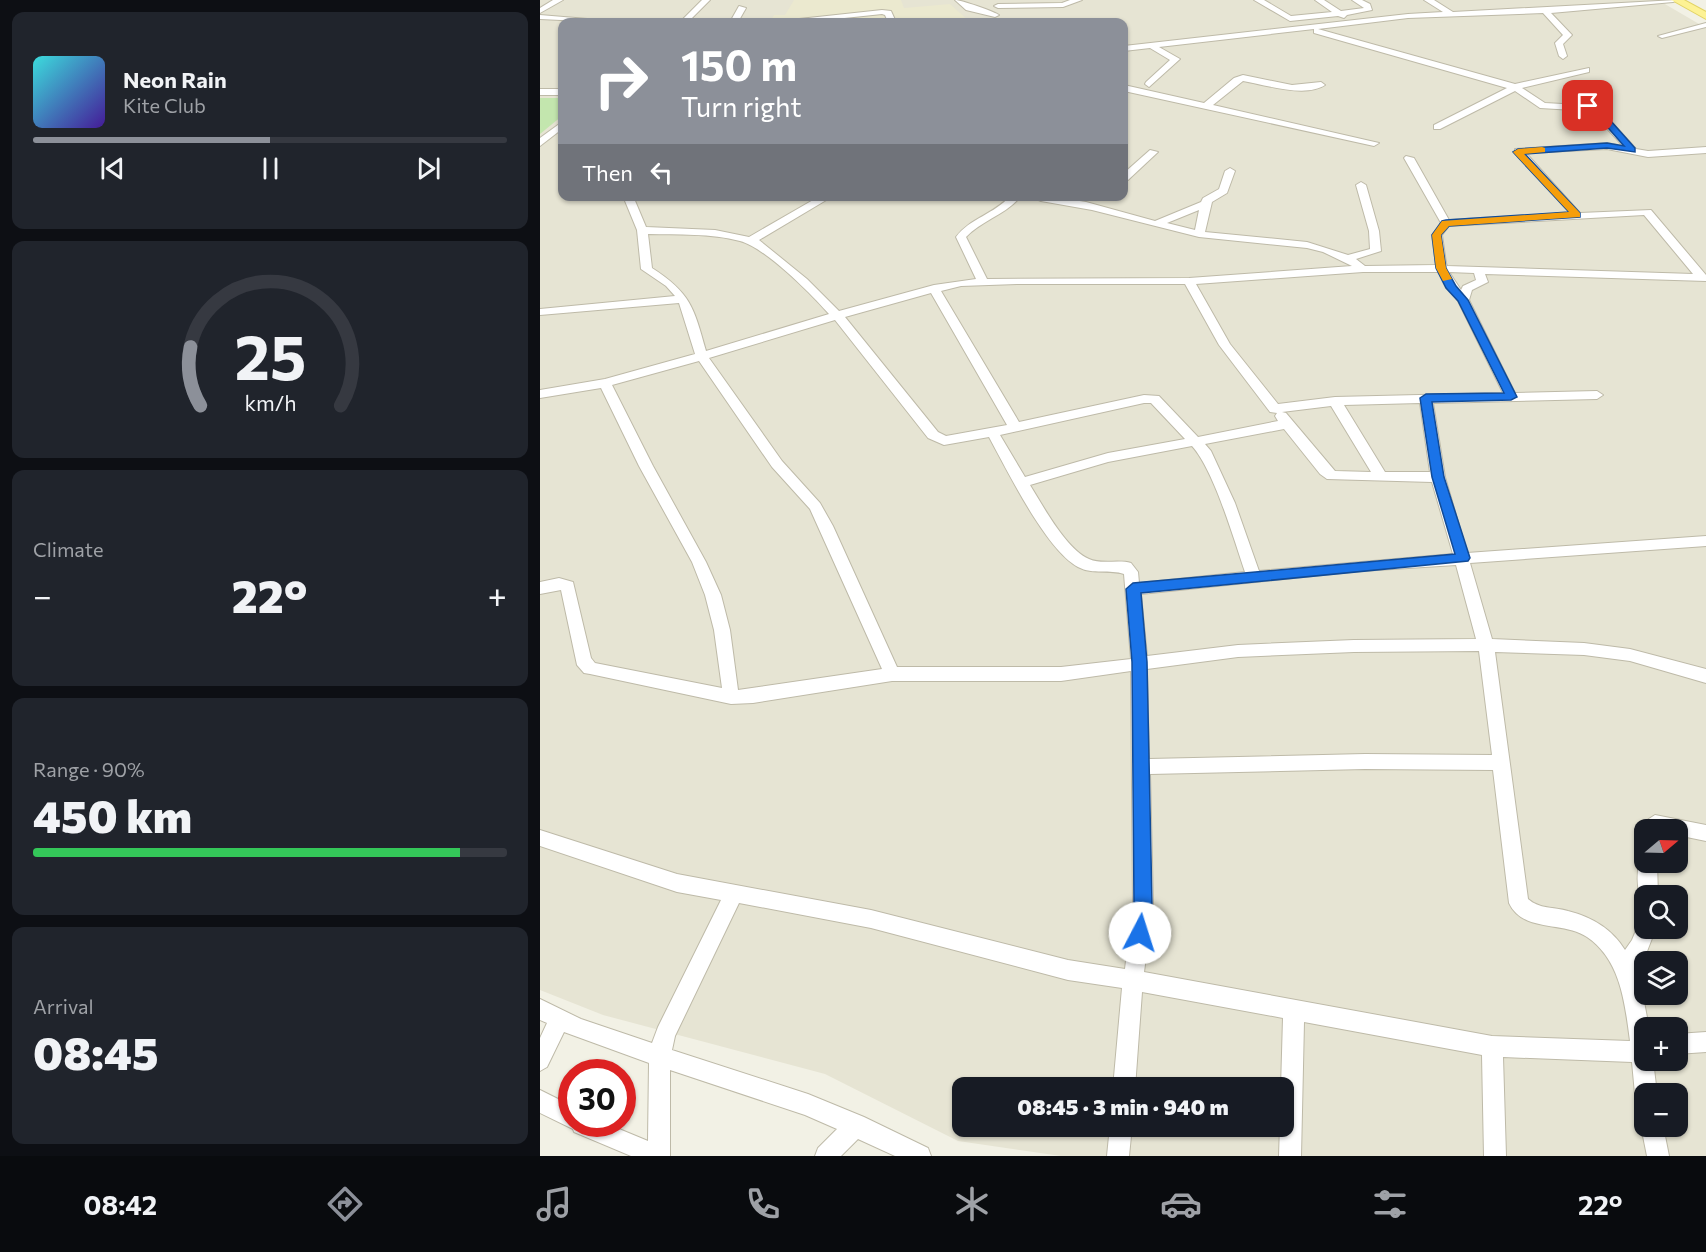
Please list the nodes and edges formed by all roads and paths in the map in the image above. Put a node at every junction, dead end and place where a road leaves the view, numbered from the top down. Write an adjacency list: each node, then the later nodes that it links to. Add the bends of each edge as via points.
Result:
1 (560, 0): 16 (street)
2 (706, 0): 24 (street)
3 (958, 0): 28 (street)
4 (1078, 0): 12 (street, via 1063,5)
5 (1248, 0): 33 (street)
6 (1258, 0): 20 (street, via 1290,19)
7 (1319, 0): 20 (street)
8 (1356, 0): 20 (street, via 1368,10)
9 (1428, 0): 19 (street)
10 (1581, 0): 15 (street)
11 (1675, 0): 15 (street); 22 (main road)
12 (1001, 3): 29 (street)
13 (1509, 4): 18 (street)
14 (742, 8): 25 (street)
15 (1595, 8): 17 (street)
16 (540, 10)
17 (1545, 11): 18 (street); 37 (street, via 1568,35 1559,43)
18 (1524, 12): 19 (street)
19 (1450, 13): 30 (street)
20 (1340, 14): 30 (street)
21 (540, 16): 23 (street)
22 (1706, 16)
23 (560, 18)
24 (688, 18)
25 (736, 18)
26 (827, 18): 27 (street, via 882,12)
27 (890, 18)
28 (994, 18)
29 (997, 18)
30 (1353, 23): 32 (street)
31 (1706, 25): 34 (street)
32 (1309, 28): 33 (street); 41 (street)
33 (1293, 30): 35 (street)
34 (1662, 36)
35 (1152, 46): 36 (street); 39 (street, via 1176,59)
36 (1128, 49)
37 (1563, 56)
38 (1586, 70): 41 (street)
39 (1149, 84)
40 (1321, 85): 45 (street, via 1292,88 1243,78)
41 (1515, 87): 46 (street); 50 (street, via 1543,106 1594,108)
42 (1128, 89): 45 (street)
43 (540, 92): 44 (street)
44 (558, 92)
45 (1206, 106): 49 (street)
46 (1437, 127)
47 (558, 131): 48 (street)
48 (540, 143)
49 (1374, 144)
50 (1632, 150): 51 (street, via 1660,154); 64 (street, via 1607,146 1518,151)
51 (1706, 150)
52 (1154, 152): 55 (street)
53 (1409, 158): 65 (street)
54 (1230, 171): 62 (street, via 1223,191)
55 (1128, 175)
56 (1361, 185): 70 (street, via 1376,251)
57 (630, 201): 67 (street)
58 (819, 201): 69 (street)
59 (1012, 201): 75 (street, via 961,237 978,264)
60 (1048, 201): 63 (street)
61 (1096, 201): 63 (street)
62 (1206, 204): 66 (street); 68 (street)
63 (1090, 206): 66 (street)
64 (1576, 215): 65 (street); 74 (street, via 1647,212)
65 (1446, 223): 72 (street, via 1437,235)
66 (1155, 224): 68 (street)
67 (642, 230): 69 (street); 78 (street, via 647,269 670,284)
68 (1199, 234): 70 (street, via 1303,245)
69 (751, 240): 81 (street, via 804,281)
70 (1348, 258): 71 (street)
71 (1363, 268): 72 (street); 76 (street)
72 (1441, 268): 73 (street); 79 (street, via 1451,288)
73 (1478, 270): 74 (street); 79 (street, via 1482,282 1467,288)
74 (1704, 278)
75 (982, 281): 76 (street); 77 (street)
76 (1189, 281): 89 (street, via 1226,345)
77 (934, 288): 81 (street); 91 (street)
78 (683, 299): 80 (street); 82 (street)
79 (1463, 300): 86 (street)
80 (540, 312)
81 (839, 315): 82 (street); 92 (street, via 938,439 951,441)
82 (702, 357): 83 (street); 104 (street, via 777,464 815,506)
83 (605, 383): 84 (street); 106 (street, via 713,595)
84 (540, 394)
85 (1597, 395): 86 (street)
86 (1511, 397): 87 (street)
87 (1426, 398): 88 (street); 95 (street)
88 (1335, 401): 89 (street); 94 (street)
89 (1275, 410): 90 (street)
90 (1287, 424): 93 (street); 94 (street, via 1324,471 1342,477)
91 (1015, 428): 92 (street); 93 (street, via 1149,398)
92 (992, 432): 96 (street)
93 (1196, 442): 96 (street, via 1108,458); 99 (street, via 1228,503)
94 (1380, 477): 95 (street)
95 (1438, 477): 98 (street)
96 (1023, 482): 101 (street, via 1075,559 1084,564 1126,567 1131,572)
97 (1706, 541): 98 (street)
98 (1463, 558): 99 (street); 102 (street)
99 (1254, 577): 101 (street)
100 (540, 588): 106 (street, via 568,586 583,660 590,668)
101 (1133, 589): 103 (street)
102 (1486, 645): 103 (street, via 1266,649); 105 (street, via 1630,655); 107 (street)
103 (1139, 662): 104 (street, via 1060,674); 108 (street)
104 (892, 674): 106 (street)
105 (1706, 676)
106 (731, 697)
107 (1500, 763): 108 (street, via 1359,760); 114 (street, via 1519,903 1527,912 1582,922 1604,938)
108 (1140, 767): 115 (street, via 1143,904)
109 (1688, 829): 110 (street)
110 (1706, 833)
111 (540, 838): 112 (street, via 677,883)
112 (734, 894): 115 (street, via 871,919 1042,965); 124 (street, via 676,1011)
113 (1642, 939): 114 (street)
114 (1624, 966): 118 (street)
115 (1133, 980): 117 (street); 126 (street)
116 (540, 1009): 119 (street)
117 (1294, 1009): 122 (street); 137 (street)
118 (1638, 1017)
119 (560, 1019): 124 (street); 125 (street)
120 (1706, 1042): 121 (street)
121 (1688, 1043)
122 (1492, 1046): 123 (street); 138 (street)
123 (1634, 1052)
124 (660, 1055): 129 (street); 133 (street)
125 (540, 1060)
126 (1125, 1077)
127 (540, 1101): 128 (street)
128 (558, 1111)
129 (856, 1125): 134 (street); 135 (street)
130 (613, 1137): 133 (street)
131 (1120, 1137): 136 (street)
132 (1654, 1137): 139 (street)
133 (658, 1156)
134 (826, 1156)
135 (920, 1156)
136 (1118, 1156)
137 (1290, 1156)
138 (1495, 1156)
139 (1658, 1156)

